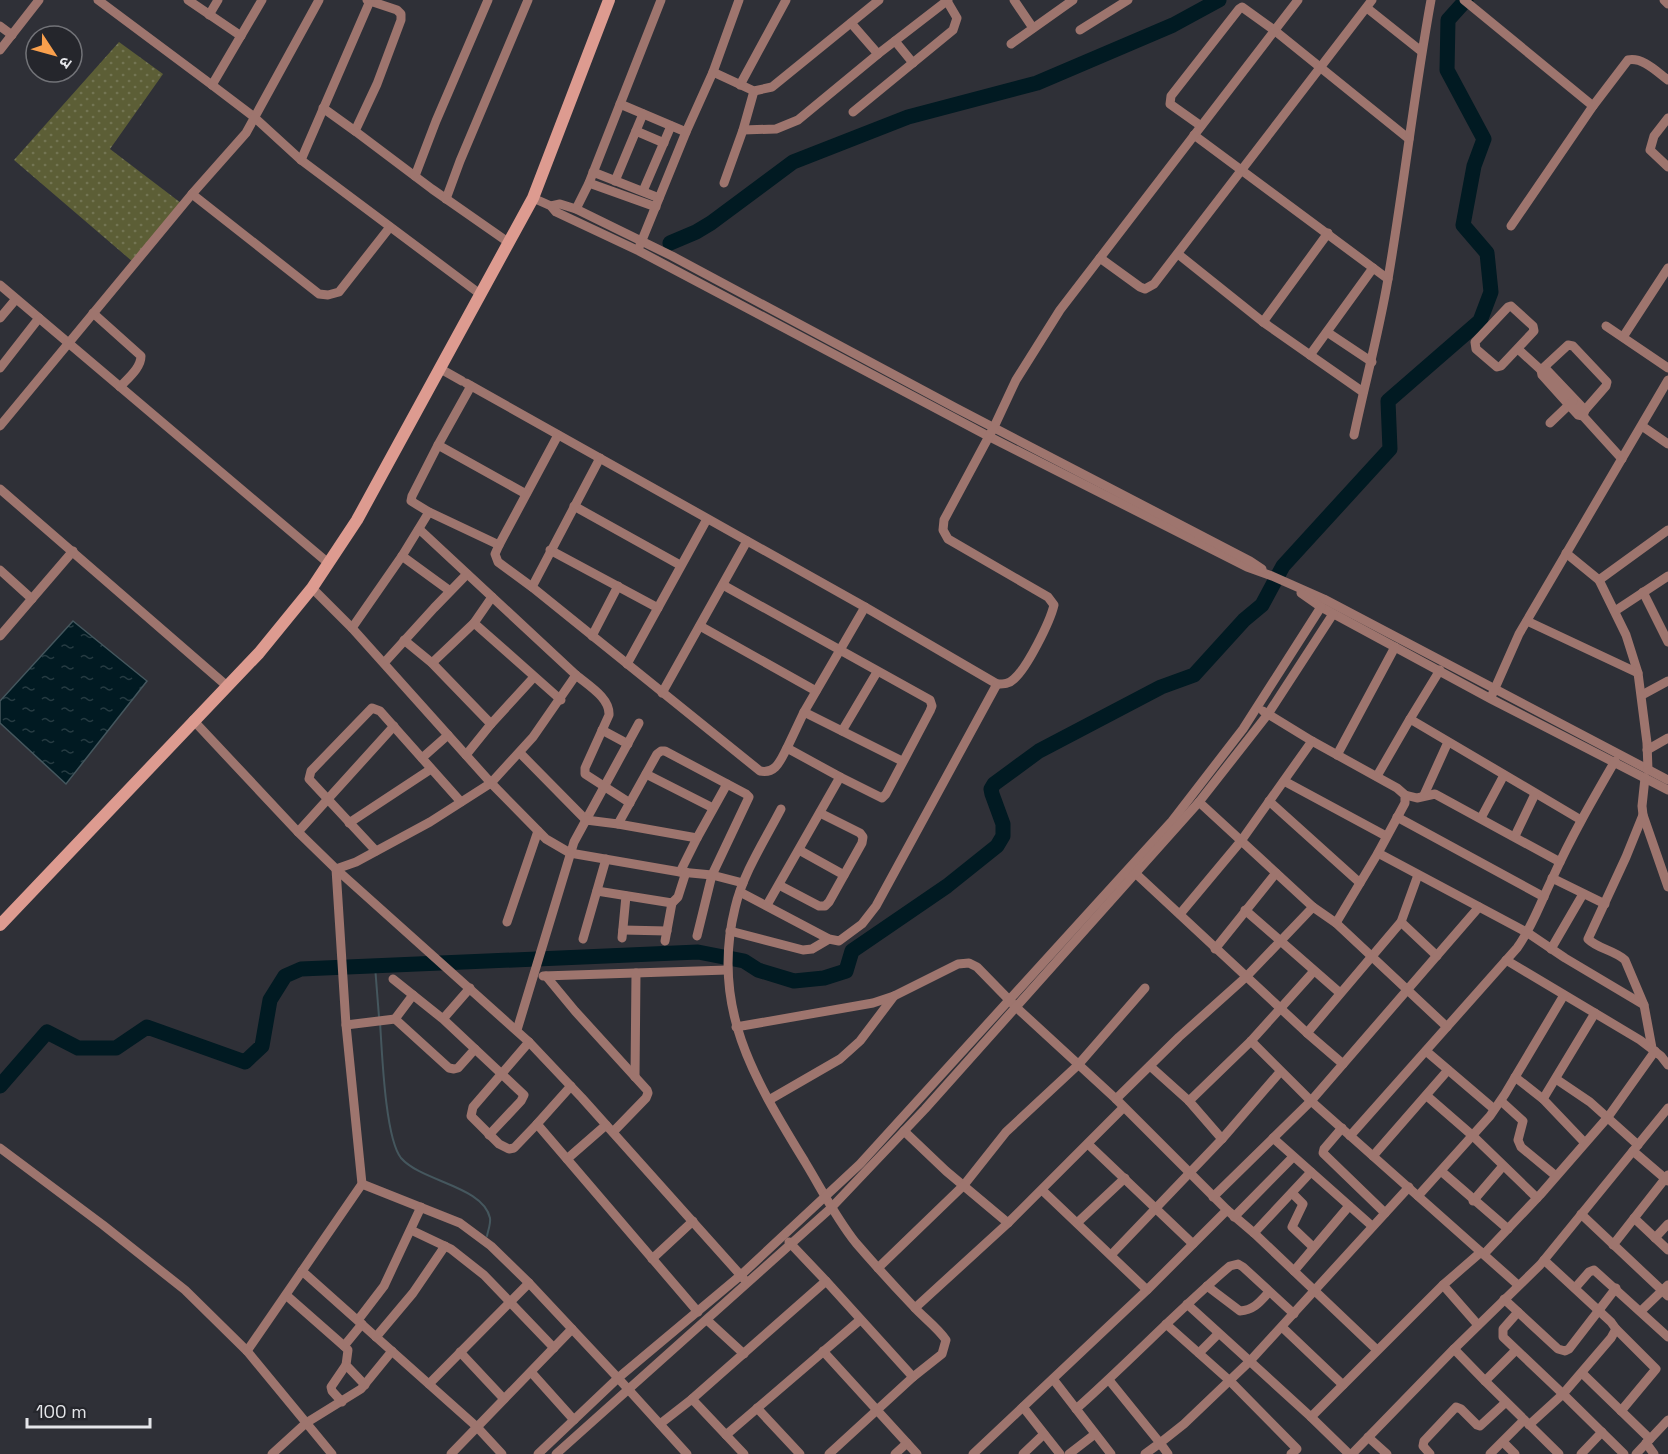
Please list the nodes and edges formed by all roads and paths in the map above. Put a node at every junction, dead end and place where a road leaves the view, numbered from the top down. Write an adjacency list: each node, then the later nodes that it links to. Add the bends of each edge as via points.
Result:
1 (39, 0): 31 (street)
2 (98, 0): 42 (street)
3 (188, 0): 25 (street)
4 (218, 0): 25 (street)
5 (262, 0): 32 (street)
6 (319, 0): 50 (street)
7 (488, 0): 65 (street)
8 (528, 0): 72 (street)
9 (609, 0): 71 (main road)
10 (661, 0): 45 (street)
11 (739, 0): 40 (street)
12 (786, 0): 43 (street)
13 (1014, 0): 28 (street)
14 (1073, 0): 28 (street)
15 (1128, 0): 29 (street)
16 (1298, 0): 30 (street)
17 (1431, 0): 36 (street)
18 (1464, 0): 46 (street)
19 (1665, 0): 24 (street)
20 (369, 1): 47 (street); 55 (street, via 397,10 401,20)
21 (874, 1): 26 (street)
22 (948, 1): 33 (street); 38 (street, via 957,18 956,26)
23 (1370, 4): 36 (street); 39 (street)
24 (1668, 4)
25 (209, 15): 32 (street)
26 (851, 23): 37 (street); 44 (street, via 772,87)
27 (0, 26): 31 (street)
28 (1032, 28): 34 (street)
29 (1080, 30)
30 (1274, 30): 39 (street); 53 (street); 53 (street, via 1246,9 1239,9 1171,96 1170,104)
31 (12, 35): 35 (street)
32 (241, 36): 42 (street)
33 (895, 40): 37 (street); 38 (street)
34 (1011, 44)
35 (0, 50)
36 (1421, 51): 59 (street)
37 (878, 54): 54 (street, via 791,124 776,129)
38 (913, 63): 48 (street)
39 (1321, 67): 59 (street); 63 (street)
40 (713, 72): 43 (street); 57 (street)
41 (1668, 80): 46 (street, via 1641,61 1628,60)
42 (212, 85): 50 (street)
43 (740, 85): 44 (street)
44 (754, 91): 54 (street)
45 (620, 104): 49 (street); 64 (street)
46 (1593, 106): 77 (street)
47 (323, 108): 55 (street); 61 (street)
48 (853, 112)
49 (643, 114): 52 (street); 56 (street)
50 (254, 117): 61 (street); 70 (street, via 242,137)
51 (1668, 118): 62 (street, via 1654,136 1650,150)
52 (671, 126): 57 (street); 60 (street)
53 (1201, 126): 58 (street)
54 (743, 130): 68 (street)
55 (355, 131): 65 (street)
56 (636, 131): 60 (street); 66 (street)
57 (686, 132): 73 (street)
58 (1194, 135): 63 (street); 82 (street)
59 (1409, 140): 85 (street)
60 (664, 142): 69 (street)
61 (301, 160): 76 (street)
62 (1668, 167)
63 (1243, 171): 78 (street); 81 (street)
64 (593, 172): 66 (street); 67 (street)
65 (415, 176): 72 (street)
66 (615, 181): 69 (street)
67 (589, 183): 73 (street); 75 (street)
68 (724, 183)
69 (643, 191): 73 (street)
70 (192, 194): 76 (street, via 319,294 339,292); 89 (street)
71 (533, 198): 74 (street); 79 (main road)
72 (446, 199): 79 (street)
73 (657, 202): 80 (street)
74 (551, 206): 75 (street, via 560,204); 80 (street, via 556,212)
75 (576, 209): 80 (street)
76 (390, 226): 87 (street)
77 (1511, 226)
78 (1328, 233): 83 (street); 92 (street)
79 (508, 242): 87 (main road)
80 (640, 246): 113 (street)
81 (1178, 254): 82 (street, via 1154,284 1145,289); 92 (street)
82 (1100, 258): 113 (street, via 1037,346)
83 (1373, 268): 85 (street); 94 (street)
84 (1668, 268): 95 (street)
85 (1388, 279): 99 (street)
86 (0, 285): 88 (street)
87 (480, 294): 101 (main road)
88 (16, 299): 90 (street); 91 (street)
89 (93, 313): 96 (street); 106 (street, via 141,356 138,366)
90 (0, 318)
91 (39, 318): 96 (street); 100 (street)
92 (1263, 321): 98 (street)
93 (1606, 326): 95 (street)
94 (1327, 332): 98 (street); 99 (street)
95 (1623, 337): 102 (street)
96 (68, 345): 106 (street); 111 (street)
97 (1518, 349): 97 (street, via 1534,328 1511,306 1474,346 1497,368); 103 (street)
98 (1310, 355): 107 (street)
99 (1372, 362): 107 (street)
100 (0, 368)
101 (439, 368): 105 (street); 133 (main road, via 357,520)
102 (1668, 368)
103 (1541, 370): 108 (street); 109 (street, via 1568,345 1573,346 1607,382)
104 (1668, 380): 112 (street)
105 (466, 383): 114 (street); 117 (street)
106 (120, 387): 133 (street)
107 (1363, 392): 115 (street)
108 (1572, 402): 109 (street, via 1578,415); 110 (street)
109 (1584, 413): 119 (street)
110 (1550, 423)
111 (0, 426)
112 (1642, 426): 116 (street); 119 (street)
113 (991, 431): 142 (street); 172 (street, via 943,530 948,538 1048,597 1054,605 1051,618 1020,672 1013,681)
114 (558, 435): 118 (street); 121 (street)
115 (1354, 435)
116 (1668, 444)
117 (438, 445): 121 (street); 123 (street, via 411,501)
118 (600, 458): 122 (street); 124 (street)
119 (1622, 459): 131 (street)
120 (0, 489): 130 (street)
121 (526, 494): 128 (street)
122 (574, 506): 129 (street); 134 (street)
123 (429, 512): 125 (street); 128 (street)
124 (706, 519): 127 (street); 134 (street)
125 (418, 529): 132 (street); 136 (street)
126 (1668, 530): 138 (street)
127 (747, 541): 139 (street); 148 (street)
128 (499, 545): 141 (street, via 495,554 498,562)
129 (550, 550): 140 (street); 141 (street)
130 (72, 551): 147 (street); 173 (street)
131 (1566, 554): 138 (street); 153 (street)
132 (402, 556): 144 (street); 156 (street)
133 (327, 562): 143 (main road)
134 (680, 565): 150 (street)
135 (0, 570): 147 (street)
136 (467, 574): 144 (street); 146 (street)
137 (1668, 576): 145 (street)
138 (1599, 580): 151 (street)
139 (723, 585): 155 (street); 162 (street)
140 (618, 586): 150 (street); 158 (street)
141 (532, 587): 158 (street)
142 (1294, 587): 149 (street); 176 (street, via 1324,599)
143 (312, 588): 156 (street); 173 (main road)
144 (450, 591): 159 (street)
145 (1643, 592): 151 (street); 160 (street)
146 (492, 597): 154 (street); 169 (street)
147 (33, 599): 157 (street)
148 (865, 607): 162 (street); 172 (street)
149 (1321, 607): 152 (street); 179 (street)
150 (658, 608): 165 (street)
151 (1615, 611): 168 (street)
152 (1333, 614): 161 (street); 181 (street)
153 (1527, 621): 168 (street); 176 (street)
154 (474, 623): 164 (street); 170 (street)
155 (700, 626): 174 (street); 175 (street)
156 (352, 628): 163 (street)
157 (0, 636)
158 (592, 636): 165 (street)
159 (404, 640): 163 (street); 164 (street)
160 (1668, 642)
161 (1395, 647): 166 (street); 197 (street)
162 (839, 651): 167 (street); 174 (street)
163 (384, 663): 189 (street)
164 (432, 663): 185 (street)
165 (627, 664): 175 (street)
166 (1440, 670): 176 (street); 182 (street)
167 (877, 672): 188 (street); 200 (street, via 930,700 932,706)
168 (1638, 673): 177 (street)
169 (576, 675): 178 (street); 187 (street, via 609,707)
170 (534, 677): 178 (street); 185 (street)
171 (1668, 681): 177 (street)
172 (997, 684): 275 (street, via 876,906 846,937 838,941)
173 (227, 686): 183 (main road)
174 (816, 691): 180 (street)
175 (662, 693): 194 (street, via 760,771 774,770)
176 (1493, 694): 201 (street); 204 (street)
177 (1642, 695): 195 (street)
178 (561, 700): 196 (street)
179 (1257, 707): 181 (street); 246 (street)
180 (804, 712): 188 (street); 194 (street)
181 (1268, 714): 191 (street); 220 (street)
182 (1410, 719): 192 (street); 206 (street)
183 (193, 720): 232 (street); 270 (main road)
184 (639, 723): 193 (street)
185 (491, 724): 198 (street)
186 (394, 726): 199 (street); 217 (street); 217 (street, via 372,708 311,771 309,779)
187 (602, 730): 193 (street); 212 (street, via 585,774)
188 (842, 731): 200 (street)
189 (448, 735): 198 (street); 199 (street)
190 (1668, 738): 195 (street)
191 (1312, 741): 197 (street); 209 (street)
192 (1448, 742): 205 (street); 216 (street)
193 (628, 744): 212 (street)
194 (786, 748): 207 (street)
195 (1647, 750): 204 (street)
196 (520, 753): 210 (street); 228 (street)
197 (1337, 754): 206 (street)
198 (466, 755): 210 (street)
199 (422, 758): 202 (street)
200 (902, 761): 207 (street, via 882,798)
201 (1615, 761): 204 (street); 229 (street)
202 (431, 769): 219 (street); 230 (street)
203 (646, 774): 211 (street, via 657,754 665,751); 221 (street); 222 (street)
204 (1646, 774): 208 (street); 213 (street); 225 (street)
205 (1504, 775): 214 (street); 227 (street)
206 (1377, 776): 215 (street)
207 (840, 777): 224 (street)
208 (1668, 780)
209 (1284, 781): 218 (street); 234 (street)
210 (490, 783): 219 (street); 233 (street)
211 (727, 784): 222 (street); 248 (street, via 749,797)
212 (604, 787): 221 (street); 228 (street)
213 (1668, 790)
214 (1535, 794): 229 (street); 235 (street)
215 (1405, 795): 216 (street); 226 (street)
216 (1424, 795): 227 (street, via 1435,794)
217 (327, 800): 230 (street); 232 (street)
218 (1269, 801): 237 (street); 252 (street)
219 (461, 802): 239 (street)
220 (1199, 802): 237 (street); 246 (street)
221 (630, 803): 231 (street)
222 (713, 808): 236 (street)
223 (781, 809): 255 (street)
224 (819, 813): 238 (street); 249 (street, via 863,837)
225 (1643, 815): 254 (street); 261 (street)
226 (1397, 817): 234 (street); 259 (street)
227 (1481, 818): 235 (street)
228 (586, 820): 231 (street); 240 (street)
229 (1581, 820): 243 (street)
230 (350, 823): 239 (street)
231 (618, 824): 236 (street)
232 (298, 831): 244 (street)
233 (538, 831): 240 (street); 267 (street)
234 (1386, 836): 241 (street)
235 (1515, 836): 243 (street)
236 (697, 838): 245 (street)
237 (1241, 841): 247 (street); 266 (street)
238 (799, 850): 249 (street); 253 (street)
239 (376, 851): 244 (street)
240 (570, 853): 242 (street); 285 (street)
241 (1378, 853): 250 (street); 252 (street)
242 (606, 859): 245 (street); 256 (street)
243 (1560, 862): 251 (street)
244 (336, 869): 289 (street); 303 (street)
245 (683, 872): 248 (street); 260 (street, via 678,897)
246 (1133, 872): 266 (street); 296 (street); 298 (street)
247 (1276, 873): 263 (street); 265 (street)
248 (712, 875): 255 (street); 273 (street)
249 (844, 875): 253 (street, via 825,906)
250 (1418, 875): 264 (street); 268 (street)
251 (1552, 878): 257 (street); 259 (street)
252 (1360, 883): 269 (street)
253 (779, 885): 262 (street)
254 (1668, 886)
255 (742, 887): 262 (street); 272 (street)
256 (597, 891): 258 (street); 274 (street)
257 (1583, 894): 261 (street); 278 (street)
258 (626, 896): 260 (street); 260 (street, via 622,934 666,936)
259 (1544, 897): 271 (street)
260 (672, 903)
261 (1605, 904): 297 (street, via 1588,939 1625,960)
262 (767, 905): 275 (street)
263 (1314, 907): 269 (street); 276 (street)
264 (1479, 907): 271 (street); 280 (street)
265 (1245, 910): 276 (street); 277 (street)
266 (1180, 914): 277 (street)
267 (507, 922)
268 (1401, 922): 279 (street); 280 (street)
269 (1336, 923): 279 (street)
270 (0, 925)
271 (1528, 933): 278 (street); 281 (street)
272 (730, 934): 275 (street, via 802,950); 282 (street)
273 (697, 936)
274 (583, 939)
275 (829, 939)
276 (1280, 941): 283 (street); 287 (street)
277 (1215, 949): 287 (street)
278 (1551, 949): 297 (street)
279 (1370, 956): 291 (street); 292 (street)
280 (1437, 956): 291 (street)
281 (1506, 960): 293 (street); 305 (street)
282 (727, 966): 284 (street); 304 (street)
283 (1314, 971): 292 (street); 299 (street)
284 (636, 973): 286 (street); 320 (street)
285 (533, 976): 286 (street); 306 (street)
286 (546, 976): 320 (street)
287 (1246, 977): 299 (street); 316 (street)
288 (393, 979): 294 (street)
289 (470, 988): 302 (street); 306 (street)
290 (1145, 988): 314 (street)
291 (1406, 990): 305 (street); 313 (street)
292 (1340, 993): 307 (street)
293 (1564, 995): 300 (street); 321 (street)
294 (413, 996): 301 (street); 302 (street)
295 (894, 996): 296 (street, via 958,964 969,963); 304 (street, via 873,1004); 327 (street, via 860,1041 840,1059)
296 (1011, 1000): 298 (street); 365 (street)
297 (1644, 1005): 311 (street)
298 (1017, 1008): 314 (street); 338 (street)
299 (1281, 1009): 307 (street); 308 (street)
300 (1595, 1013): 311 (street); 322 (street)
301 (391, 1019): 303 (street); 310 (street, via 454,1070)
302 (443, 1019): 310 (street)
303 (346, 1025): 358 (street)
304 (736, 1027): 327 (street)
305 (1446, 1027): 312 (street)
306 (517, 1030): 309 (street)
307 (1307, 1033): 313 (street)
308 (1251, 1041): 318 (street); 328 (street)
309 (529, 1042): 319 (street); 323 (street)
310 (475, 1048): 319 (street)
311 (1654, 1050): 315 (street); 334 (street)
312 (1426, 1051): 317 (street); 340 (street)
313 (1343, 1064): 329 (street)
314 (1078, 1065): 326 (street); 359 (street, via 1006,1132)
315 (1668, 1065)
316 (1150, 1066): 326 (street); 328 (street)
317 (1449, 1070): 324 (street); 333 (street)
318 (1280, 1072): 329 (street); 343 (street)
319 (502, 1074): 339 (street, via 471,1112); 339 (street, via 524,1097)
320 (635, 1077): 336 (street, via 648,1094)
321 (1515, 1077): 325 (street); 330 (street)
322 (1556, 1079): 325 (street); 334 (street)
323 (571, 1086): 335 (street); 336 (street)
324 (1427, 1096): 341 (street); 348 (street)
325 (1543, 1099): 344 (street)
326 (1116, 1100): 331 (street)
327 (769, 1101): 365 (street)
328 (1189, 1101): 343 (street)
329 (1311, 1101): 337 (street); 342 (street)
330 (1501, 1101): 333 (street); 355 (street, via 1523,1121 1518,1140 1521,1147)
331 (1123, 1108): 345 (street); 353 (street)
332 (1668, 1108): 347 (street)
333 (1494, 1109): 341 (street)
334 (1608, 1117): 344 (street); 347 (street)
335 (537, 1124): 339 (street, via 514,1148 504,1148); 350 (street)
336 (610, 1128): 350 (street); 377 (street)
337 (1342, 1128): 340 (street); 373 (street, via 1323,1153)
338 (904, 1131): 359 (street); 371 (street)
339 (489, 1135)
340 (1350, 1136): 348 (street)
341 (1473, 1136): 351 (street); 352 (street)
342 (1273, 1138): 349 (street); 364 (street)
343 (1222, 1139): 353 (street)
344 (1584, 1142): 355 (street)
345 (1088, 1144): 356 (street); 361 (street)
346 (0, 1148): 439 (street, via 185,1290)
347 (1635, 1148): 357 (street); 374 (street)
348 (1373, 1156): 360 (street)
349 (1293, 1157): 354 (street); 375 (street)
350 (567, 1159): 395 (street)
351 (1503, 1166): 366 (street); 367 (street)
352 (1441, 1171): 363 (street); 367 (street)
353 (1189, 1172): 364 (street); 369 (street)
354 (1311, 1172): 362 (street); 368 (street)
355 (1556, 1176): 366 (street)
356 (1125, 1178): 369 (street); 379 (street)
357 (1667, 1178): 376 (street)
358 (362, 1184): 370 (street); 398 (street)
359 (963, 1185): 378 (street); 397 (street)
360 (1409, 1187): 363 (street); 373 (street)
361 (1042, 1190): 378 (street); 379 (street)
362 (1292, 1193): 384 (street); 391 (street, via 1303,1204 1292,1227)
363 (1418, 1196): 393 (street)
364 (1213, 1197): 372 (street)
365 (825, 1198): 371 (street); 385 (street)
366 (1537, 1198): 382 (street)
367 (1473, 1201): 382 (street)
368 (1349, 1206): 381 (street); 391 (street)
369 (1156, 1207): 388 (street); 394 (street)
370 (421, 1208): 383 (street); 402 (street, via 460,1223)
371 (831, 1208): 387 (street); 397 (street)
372 (1227, 1210): 375 (street); 388 (street)
373 (1386, 1213): 381 (street)
374 (1581, 1214): 389 (street); 396 (street)
375 (1234, 1217): 384 (street)
376 (1634, 1218): 386 (street); 389 (street)
377 (693, 1221): 395 (street); 400 (street)
378 (1008, 1223): 417 (street)
379 (1077, 1223): 394 (street)
380 (1668, 1224): 386 (street)
381 (1372, 1227): 410 (street)
382 (1508, 1229): 393 (street)
383 (411, 1230): 390 (street); 425 (street, via 384,1286)
384 (1254, 1233): 399 (street)
385 (784, 1236): 387 (street); 400 (street)
386 (1656, 1238): 392 (street)
387 (791, 1244): 401 (street); 403 (street)
388 (1193, 1244): 409 (street)
389 (1613, 1245): 411 (street)
390 (445, 1246): 415 (street); 432 (street)
391 (1313, 1247): 399 (street)
392 (1668, 1250)
393 (1483, 1253): 404 (street); 405 (street)
394 (1111, 1255): 409 (street)
395 (652, 1259): 419 (street)
396 (1544, 1260): 405 (street); 407 (street)
397 (878, 1268): 417 (street)
398 (302, 1271): 413 (street); 425 (street)
399 (1294, 1271): 410 (street)
400 (741, 1275): 403 (street); 419 (street)
401 (826, 1281): 424 (street); 444 (street)
402 (529, 1283): 415 (street); 429 (street)
403 (747, 1283): 423 (street)
404 (1443, 1285): 427 (street); 437 (street)
405 (1518, 1285): 414 (street)
406 (1207, 1286): 412 (street, via 1240,1311 1256,1306); 412 (street, via 1238,1264); 416 (street)
407 (1575, 1288): 408 (street, via 1594,1270); 418 (street)
408 (1616, 1288): 418 (street); 420 (street)
409 (1147, 1290): 451 (street)
410 (1315, 1290): 422 (street); 437 (street)
411 (1666, 1291): 420 (street)
412 (1269, 1292): 422 (street)
413 (286, 1295): 434 (street); 439 (street)
414 (1504, 1299): 421 (street); 427 (street)
415 (511, 1301): 435 (street); 442 (street)
416 (1187, 1304): 426 (street); 431 (street)
417 (915, 1308): 449 (street, via 942,1334 946,1345 942,1354)
418 (1598, 1310): 421 (street, via 1565,1351); 430 (street)
419 (698, 1311): 450 (street)
420 (1641, 1311): 433 (street)
421 (1518, 1312): 438 (street, via 1502,1334)
422 (1294, 1314): 428 (street)
423 (707, 1320): 444 (street); 458 (street)
424 (860, 1320): 441 (street); 449 (street)
425 (360, 1322): 432 (street); 434 (street)
426 (1166, 1324): 443 (street); 452 (street)
427 (1478, 1325): 436 (street)
428 (1282, 1327): 445 (street); 457 (street)
429 (572, 1329): 435 (street); 450 (street)
430 (1616, 1329): 448 (street); 468 (street, via 1656,1369)
431 (1218, 1334): 443 (street); 445 (street)
432 (376, 1337): 440 (street)
433 (1668, 1337)
434 (344, 1346): 446 (street, via 348,1350)
435 (554, 1348): 447 (street)
436 (1454, 1349): 454 (street); 480 (street)
437 (1377, 1350): 457 (street)
438 (1516, 1350): 454 (street); 459 (street)
439 (247, 1351): 473 (street)
440 (392, 1351): 455 (street); 456 (street)
441 (823, 1351): 465 (street); 467 (street)
442 (460, 1352): 455 (street); 460 (street)
443 (1199, 1353): 453 (street)
444 (744, 1354): 461 (street)
445 (1250, 1361): 453 (street); 469 (street)
446 (346, 1365): 456 (street); 462 (street, via 331,1387)
447 (531, 1372): 460 (street); 470 (street)
448 (1582, 1373): 459 (street); 468 (street)
449 (913, 1377): 467 (street)
450 (618, 1378): 458 (street); 470 (street)
451 (1053, 1379): 464 (street); 466 (street)
452 (1109, 1380): 466 (street); 484 (street)
453 (1230, 1381): 484 (street); 504 (street, via 1297,1449)
454 (1485, 1381): 463 (street)
455 (429, 1384): 475 (street)
456 (365, 1385): 462 (street)
457 (1343, 1385): 469 (street)
458 (628, 1389): 474 (street); 491 (street)
459 (1563, 1394): 472 (street); 476 (street)
460 (504, 1399): 475 (street)
461 (692, 1399): 474 (street); 479 (street)
462 (342, 1402): 473 (street)
463 (1506, 1402): 472 (street); 507 (street, via 1480,1426 1456,1407 1424,1441 1423,1446)
464 (1023, 1407): 477 (street); 485 (street)
465 (757, 1408): 479 (street); 494 (street)
466 (1076, 1408): 478 (street)
467 (877, 1411): 483 (street); 495 (street)
468 (1621, 1411): 481 (street)
469 (1311, 1417): 505 (street)
470 (574, 1420): 490 (street)
471 (1668, 1420): 481 (street)
472 (1527, 1422): 482 (street); 510 (street)
473 (306, 1424): 486 (street); 487 (street)
474 (660, 1424): 492 (street)
475 (477, 1427): 488 (street); 489 (street)
476 (1602, 1432): 511 (street); 512 (street)
477 (1044, 1434): 498 (street); 499 (street)
478 (1095, 1434): 500 (street); 501 (street)
479 (726, 1435): 493 (street)
480 (1368, 1437): 505 (street); 506 (street)
481 (1648, 1441): 513 (street); 514 (street)
482 (1503, 1442): 508 (street); 509 (street)
483 (907, 1443): 496 (street); 497 (street)
484 (1160, 1443): 502 (street); 503 (street)
485 (979, 1452)
486 (272, 1454)
487 (332, 1454)
488 (451, 1454)
489 (502, 1454)
490 (538, 1454)
491 (556, 1454)
492 (687, 1454)
493 (744, 1454)
494 (800, 1454)
495 (829, 1454)
496 (895, 1454)
497 (917, 1454)
498 (1023, 1454)
499 (1060, 1454)
500 (1069, 1454)
501 (1111, 1454)
502 (1145, 1454)
503 (1168, 1454)
504 (1291, 1454)
505 (1350, 1454)
506 (1387, 1454)
507 (1430, 1454)
508 (1490, 1454)
509 (1515, 1454)
510 (1559, 1454)
511 (1581, 1454)
512 (1624, 1454)
513 (1636, 1454)
514 (1654, 1454)

